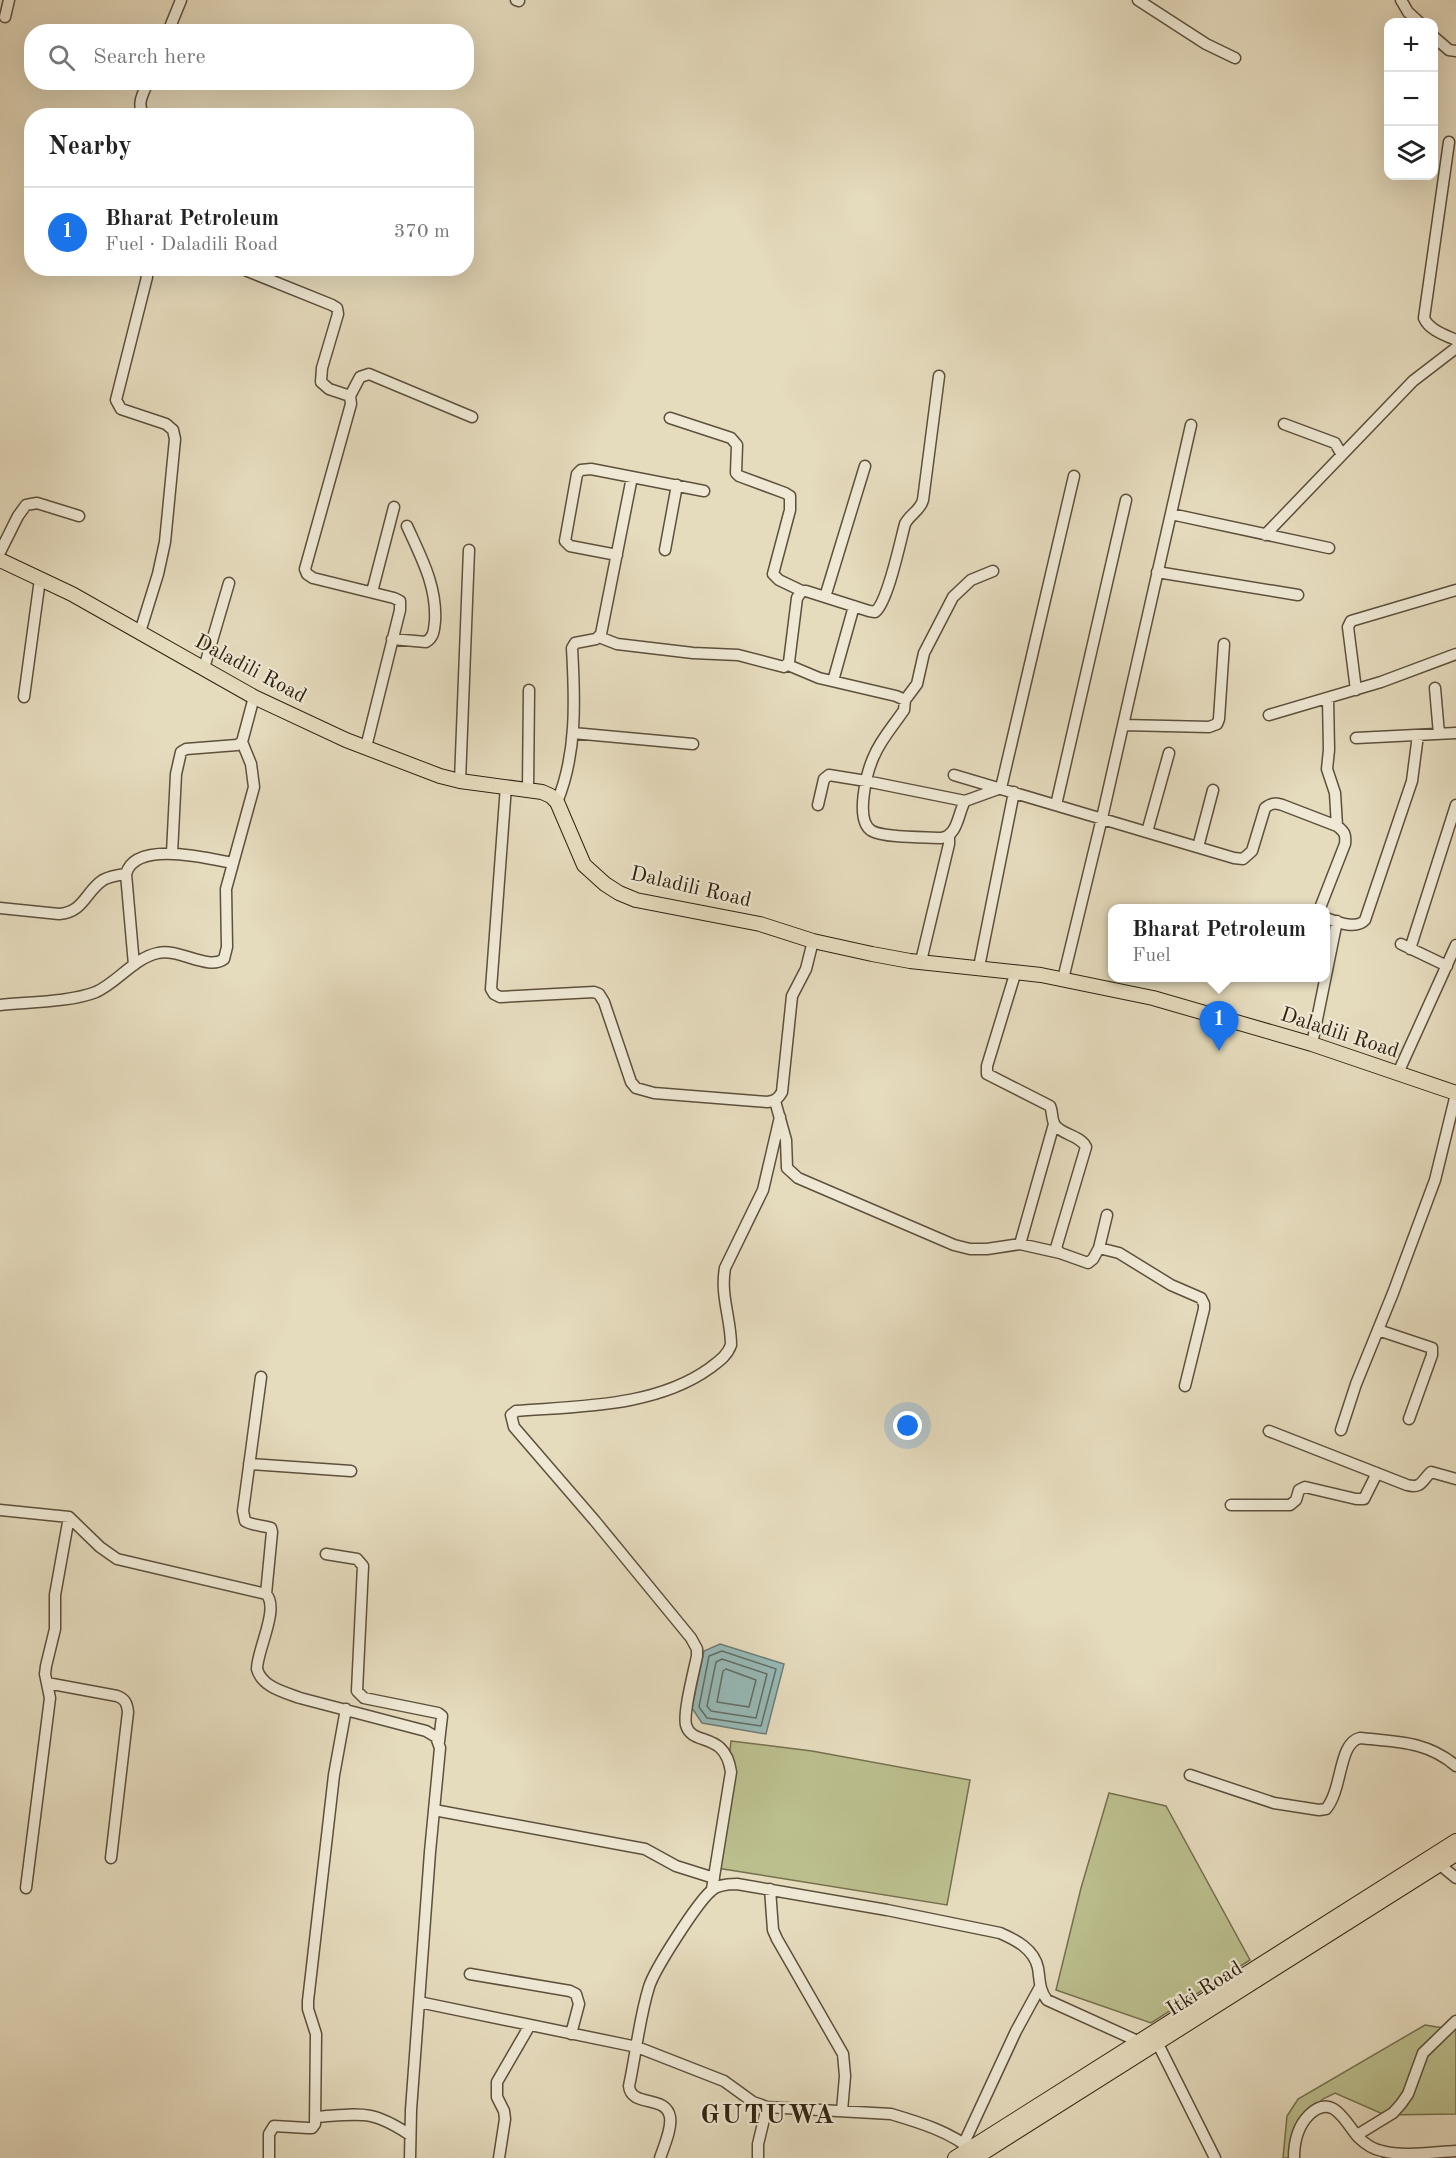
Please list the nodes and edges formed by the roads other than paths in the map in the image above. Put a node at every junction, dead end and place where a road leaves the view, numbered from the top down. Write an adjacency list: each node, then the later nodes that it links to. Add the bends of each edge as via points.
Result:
1 (9, 0): 5 (street)
2 (181, 0): 7 (street)
3 (1138, 0): 10 (street)
4 (1401, 0): 6 (street)
5 (5, 17)
6 (1415, 18)
7 (171, 24)
8 (1438, 40): 9 (street)
9 (1456, 51)
10 (1235, 58)
11 (145, 90): 12 (street)
12 (140, 108)
13 (1449, 142): 16 (street, via 1424,318 1427,325)
14 (147, 276): 52 (street, via 116,400 121,409 166,424 175,439 165,542)
15 (260, 276): 19 (street, via 337,308 338,320 321,382)
16 (1456, 340)
17 (1456, 348): 24 (street, via 1413,381)
18 (939, 376): 51 (street, via 922,505 905,524 887,591 878,609 875,612)
19 (350, 396): 20 (street, via 360,377 369,374); 48 (street, via 305,569 313,579)
20 (472, 417)
21 (670, 418): 47 (street, via 731,438 737,445 735,469 739,476 789,496 790,510 773,574)
22 (1284, 424): 24 (street, via 1335,443)
23 (1191, 425): 32 (street)
24 (1342, 455): 35 (street)
25 (865, 466): 50 (street)
26 (1074, 476): 82 (street)
27 (632, 477): 28 (street); 40 (street); 40 (street, via 580,470 565,536 570,546)
28 (676, 485): 29 (street); 38 (street)
29 (704, 490)
30 (1126, 500): 88 (street)
31 (394, 507): 48 (street)
32 (1171, 514): 35 (street); 43 (street)
33 (79, 516): 39 (street, via 37,503 26,505)
34 (406, 526): 54 (street, via 434,589 433,635 426,642)
35 (1265, 534): 36 (street)
36 (1329, 548)
37 (469, 550): 80 (street)
38 (665, 550)
39 (0, 552)
40 (617, 555): 53 (street)
41 (0, 560): 44 (main road, Daladili Road)
42 (993, 571): 66 (street, via 967,583 953,597 924,652 917,684)
43 (1157, 572): 49 (street); 68 (street)
44 (40, 579): 52 (main road, Daladili Road); 63 (street)
45 (230, 583): 58 (street)
46 (1456, 590): 62 (street, via 1351,621 1348,627)
47 (802, 591): 50 (street); 57 (street, via 797,598)
48 (372, 592): 54 (street, via 400,601)
49 (1298, 595)
50 (825, 597): 51 (street)
51 (854, 606): 59 (street)
52 (140, 632): 58 (main road, Daladili Road)
53 (599, 637): 57 (street, via 617,644 738,655); 69 (street, via 573,645)
54 (392, 639): 76 (street)
55 (1224, 644): 68 (street, via 1217,724)
56 (1456, 654): 62 (street)
57 (788, 665): 59 (street)
58 (204, 668): 64 (main road, Daladili Road)
59 (833, 681): 66 (street)
60 (1435, 688): 71 (street)
61 (529, 690): 83 (street)
62 (1356, 690): 65 (street)
63 (24, 697)
64 (254, 697): 74 (street); 76 (main road, Daladili Road)
65 (1328, 698): 67 (street); 92 (street, via 1327,769 1335,793)
66 (905, 700): 79 (street, via 904,710 874,757)
67 (1269, 715)
68 (1123, 725): 91 (street)
69 (573, 733): 75 (street); 87 (street, via 568,772)
70 (1456, 733): 71 (street)
71 (1439, 734): 72 (street)
72 (1418, 735): 73 (street); 102 (street, via 1412,781 1365,920 1356,925)
73 (1356, 738)
74 (242, 742): 96 (street, via 182,752 176,774); 97 (street, via 254,787)
75 (693, 744)
76 (366, 747): 80 (main road, Daladili Road)
77 (1169, 753): 93 (street)
78 (954, 775): 82 (street)
79 (866, 780): 86 (street); 90 (street, via 826,776); 94 (street, via 862,812 872,831)
80 (460, 781): 81 (main road, Daladili Road)
81 (506, 786): 83 (main road, Daladili Road); 117 (street, via 490,985 494,994 511,998 594,992 604,1002 636,1088)
82 (1001, 788): 85 (street); 86 (street)
83 (528, 789): 87 (main road, Daladili Road, via 551,796)
84 (1213, 790): 95 (street)
85 (1014, 792): 88 (street); 109 (street)
86 (965, 801): 94 (street)
87 (556, 802): 103 (main road, Daladili Road, via 584,865 619,893 654,904 760,924)
88 (1056, 805): 91 (street)
89 (1456, 805): 108 (street, via 1405,946)
90 (818, 806)
91 (1102, 818): 93 (street); 111 (street)
92 (1337, 826): 95 (street, via 1276,803 1265,808 1252,851 1243,859); 99 (street, via 1344,831 1345,844)
93 (1147, 832): 95 (street)
94 (949, 836): 106 (street)
95 (1198, 847)
96 (172, 853): 97 (street); 98 (street, via 139,858)
97 (232, 863): 107 (street, via 225,900 224,959 214,963 160,952)
98 (126, 874): 100 (street, via 104,879 69,913); 107 (street)
99 (1322, 904)
100 (0, 908)
101 (1330, 919): 102 (street)
102 (1337, 921): 105 (street)
103 (813, 941): 106 (main road, Daladili Road); 117 (street, via 806,969 792,996 782,1092)
104 (1456, 945): 108 (street)
105 (1330, 955)
106 (921, 961): 109 (main road, Daladili Road)
107 (134, 965): 113 (street, via 105,987 80,997)
108 (1447, 966): 115 (street)
109 (979, 967): 110 (main road, Daladili Road)
110 (1016, 971): 111 (main road, Daladili Road); 119 (street, via 986,1070 991,1078 1050,1106)
111 (1063, 979): 114 (main road, Daladili Road, via 1153,998)
112 (1325, 982): 114 (street)
113 (0, 1005)
114 (1312, 1044): 115 (main road, Daladili Road)
115 (1398, 1073): 116 (main road, Daladili Road)
116 (1456, 1094): 124 (street, via 1435,1180)
117 (775, 1101): 118 (street)
118 (780, 1117): 121 (street, via 787,1168 798,1178 954,1245 987,1250); 150 (street, via 763,1190 725,1268 731,1345 723,1358 687,1382 660,1392 573,1407 516,1411 511,1415 514,1427 697,1649 687,1727 721,1747 731,1772)
119 (1054, 1124): 121 (street); 123 (street, via 1086,1147 1056,1245)
120 (1107, 1215): 122 (street)
121 (1020, 1244): 123 (street)
122 (1099, 1248): 123 (street, via 1088,1263); 126 (street, via 1119,1253 1203,1301)
123 (1060, 1253)
124 (1378, 1330): 127 (street, via 1432,1348); 128 (street)
125 (261, 1377): 130 (street)
126 (1185, 1386)
127 (1408, 1419)
128 (1341, 1430)
129 (1269, 1431): 132 (street)
130 (249, 1464): 131 (street); 138 (street, via 243,1517 250,1524 271,1528 272,1532)
131 (351, 1471)
132 (1377, 1473): 133 (street, via 1413,1487 1423,1483 1431,1472); 134 (street, via 1364,1499 1305,1487 1290,1505)
133 (1456, 1479)
134 (1231, 1505)
135 (0, 1510): 136 (street)
136 (69, 1517): 138 (street, via 117,1559); 139 (street, via 55,1595 56,1629 45,1666)
137 (326, 1554): 141 (street, via 357,1559 363,1566 357,1691 364,1698 438,1713 442,1716)
138 (266, 1594): 140 (street, via 271,1611 257,1662 263,1681 283,1692)
139 (47, 1683): 147 (street, via 117,1696 127,1704); 151 (street, via 50,1698)
140 (346, 1709): 141 (street, via 426,1731); 163 (street, via 334,1775 308,2001 316,2034)
141 (439, 1742): 144 (street)
142 (1456, 1766): 143 (street, via 1429,1748 1355,1739 1346,1748 1336,1793 1326,1809 1319,1810 1274,1803)
143 (1190, 1775)
144 (434, 1810): 150 (street, via 645,1849); 155 (street)
145 (1456, 1841): 159 (main road)
146 (1456, 1854): 148 (main road, Itki Road)
147 (111, 1858)
148 (1440, 1864): 149 (street); 159 (main road, Itki Road)
149 (1456, 1878)
150 (713, 1883): 152 (street); 160 (street, via 655,1973 646,1997)
151 (26, 1888)
152 (770, 1890): 154 (street, via 1000,1933 1033,1954); 162 (street, via 777,1939 843,2054)
153 (470, 1974): 158 (street, via 576,1994 579,2004)
154 (1040, 1987): 159 (street, via 1052,2003); 167 (street, via 1016,2031)
155 (419, 2002): 157 (street); 164 (street)
156 (1456, 2021): 165 (street, via 1423,2053 1401,2104)
157 (530, 2025): 158 (street); 170 (street, via 497,2082 497,2097 505,2119)
158 (571, 2034): 160 (street)
159 (1148, 2044): 167 (main road, Itki Road); 174 (street)
160 (637, 2047): 161 (street, via 724,2081); 171 (street, via 629,2092 661,2104 670,2116)
161 (767, 2108): 162 (street); 172 (street)
162 (842, 2110): 167 (street, via 891,2114)
163 (316, 2117): 164 (street, via 372,2115); 168 (street, via 312,2128 271,2128)
164 (410, 2136): 169 (street)
165 (1357, 2136): 166 (street, via 1369,2146 1394,2153); 175 (street, via 1333,2108 1321,2108 1302,2123)
166 (1456, 2151)
167 (974, 2152): 173 (main road, Itki Road)
168 (269, 2158)
169 (411, 2158)
170 (499, 2158)
171 (660, 2158)
172 (758, 2158)
173 (955, 2158)
174 (1215, 2158)
175 (1294, 2158)

